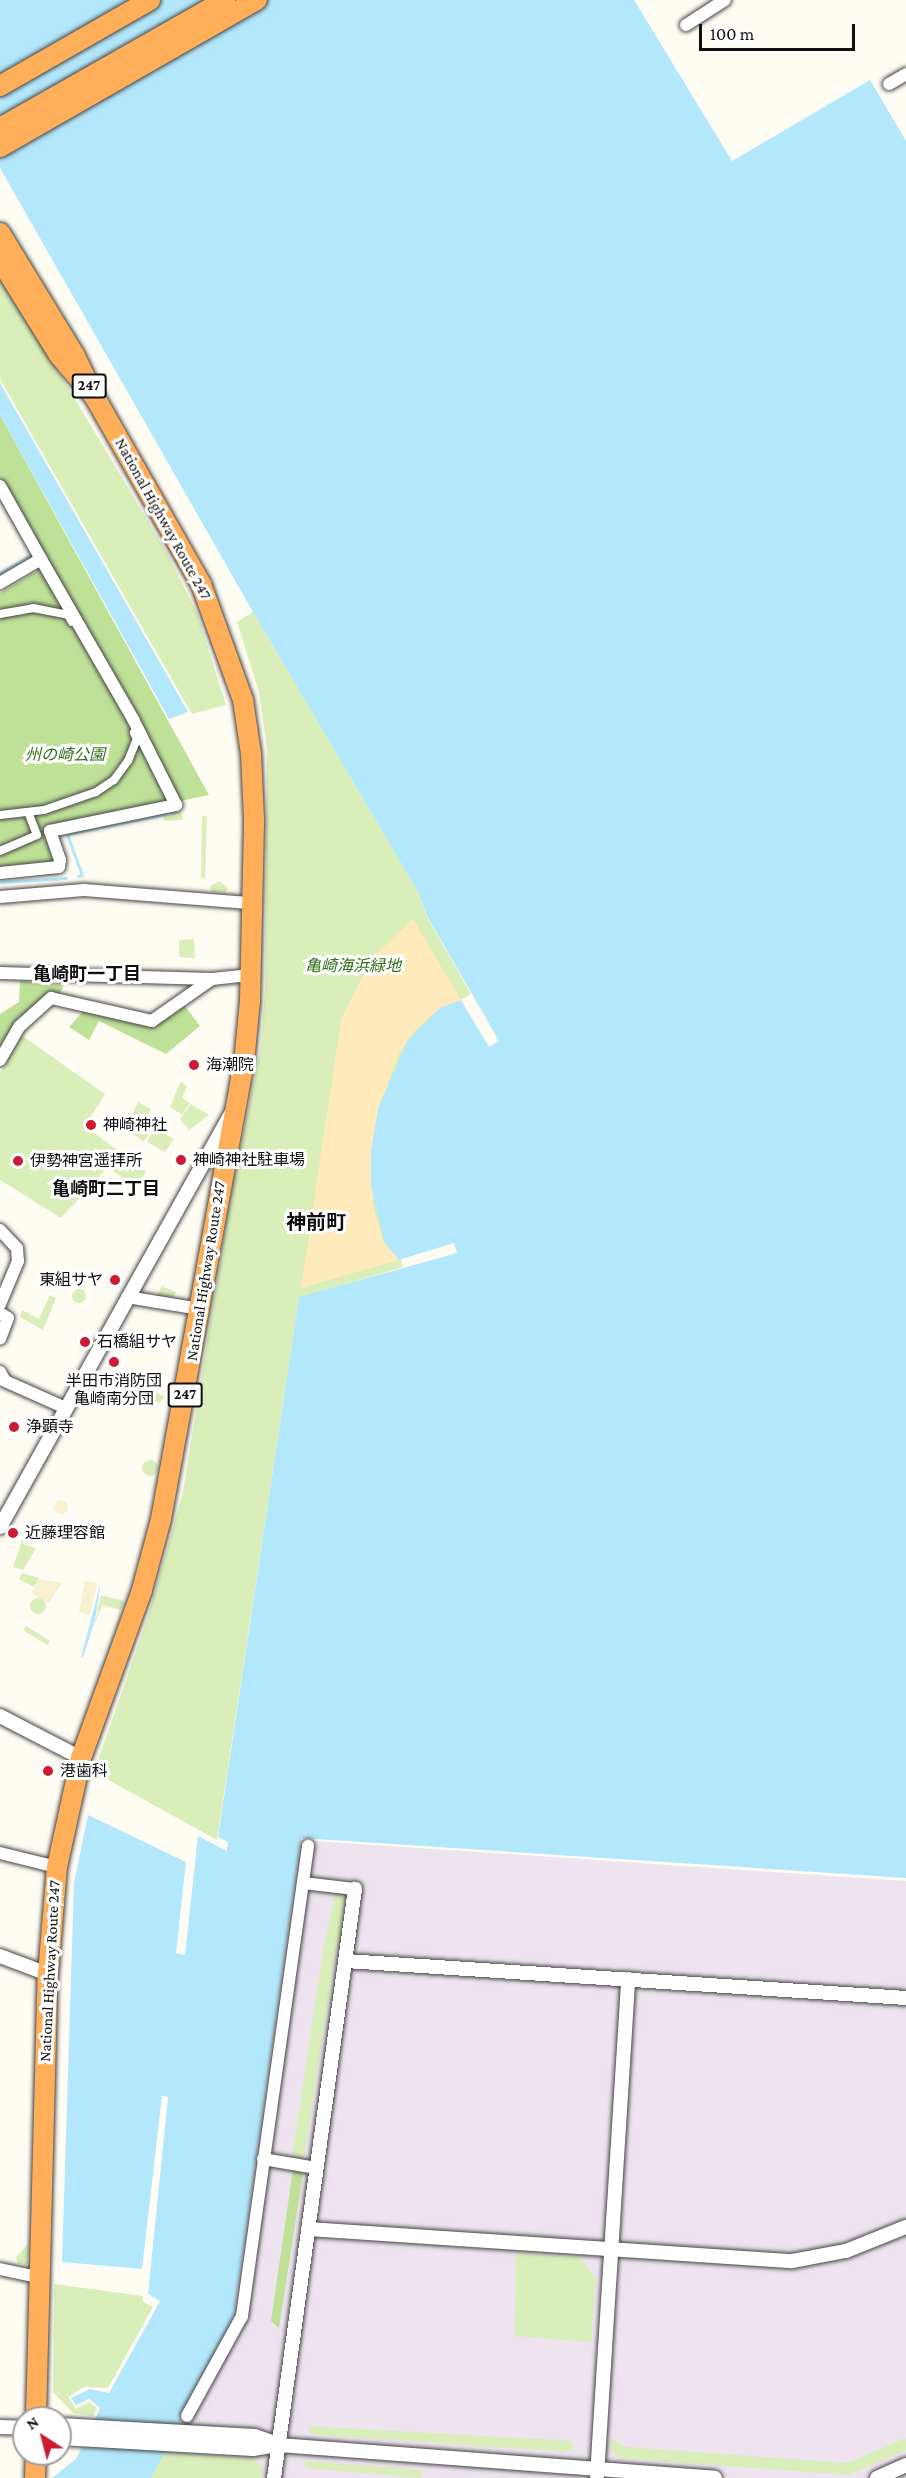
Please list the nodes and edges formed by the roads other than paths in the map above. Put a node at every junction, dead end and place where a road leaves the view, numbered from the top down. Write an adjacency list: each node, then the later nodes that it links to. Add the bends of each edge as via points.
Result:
1 (150, 0): 8 (highway)
2 (225, 0): 9 (highway)
3 (257, 0): 10 (highway)
4 (725, 0): 5 (street)
5 (686, 25)
6 (906, 74): 7 (street)
7 (889, 84)
8 (0, 86)
9 (0, 128)
10 (0, 147)
11 (0, 233): 13 (highway, National Highway Route 247 / 247, via 75,356)
12 (0, 260): 13 (highway, National Highway Route 247 / 247, via 59,356)
13 (94, 396): 23 (highway, National Highway Route 247 / 247, via 197,577 233,668 251,754)
14 (0, 486): 15 (street)
15 (41, 559): 16 (street); 21 (street, via 134,719 176,805 50,831 59,867)
16 (0, 583)
17 (0, 614): 18 (street, via 33,608 68,615 137,739 114,780 90,796 45,813)
18 (29, 814): 19 (street); 20 (street, via 37,835)
19 (0, 815)
20 (0, 851)
21 (0, 873)
22 (0, 897): 23 (street, via 84,890)
23 (251, 903): 25 (highway, National Highway Route 247 / 247)
24 (0, 973): 26 (street)
25 (249, 975): 26 (street); 28 (highway, National Highway Route 247 / 247, via 244,1063)
26 (212, 979): 27 (street, via 152,1021 51,998 20,1026)
27 (0, 1060)
28 (235, 1108): 30 (street); 32 (highway, National Highway Route 247 / 247)
29 (0, 1230): 31 (street, via 17,1248 18,1261)
30 (127, 1298): 32 (street); 36 (street)
31 (0, 1304)
32 (200, 1309): 39 (highway, National Highway Route 247 / 247, via 152,1558)
33 (0, 1313): 34 (street, via 8,1318)
34 (0, 1339)
35 (0, 1371): 36 (street, via 5,1381)
36 (66, 1408): 37 (street)
37 (0, 1527)
38 (0, 1716): 39 (street)
39 (81, 1758): 42 (highway, National Highway Route 247 / 247)
40 (308, 1846): 43 (street)
41 (0, 1853): 42 (street)
42 (57, 1867): 47 (highway, National Highway Route 247 / 247)
43 (303, 1883): 44 (street); 50 (street)
44 (355, 1889): 46 (street)
45 (0, 1956): 47 (street)
46 (346, 1961): 48 (street); 51 (street)
47 (48, 1974): 56 (highway, National Highway Route 247 / 247)
48 (628, 1979): 49 (street); 54 (street)
49 (906, 1998)
50 (264, 2160): 51 (street); 58 (street, via 242,2316)
51 (316, 2168): 53 (street)
52 (906, 2227): 54 (street, via 846,2251 792,2261)
53 (308, 2229): 54 (street); 61 (street)
54 (609, 2251): 63 (street)
55 (0, 2270): 56 (street)
56 (39, 2277): 57 (highway, National Highway Route 247 / 247)
57 (36, 2406)
58 (187, 2416)
59 (72, 2431): 61 (street, via 255,2436)
60 (72, 2432): 61 (street, via 253,2449)
61 (279, 2445): 63 (street); 64 (street)
62 (906, 2465): 66 (street)
63 (597, 2473): 65 (street)
64 (274, 2478)
65 (715, 2478)
66 (877, 2478)

